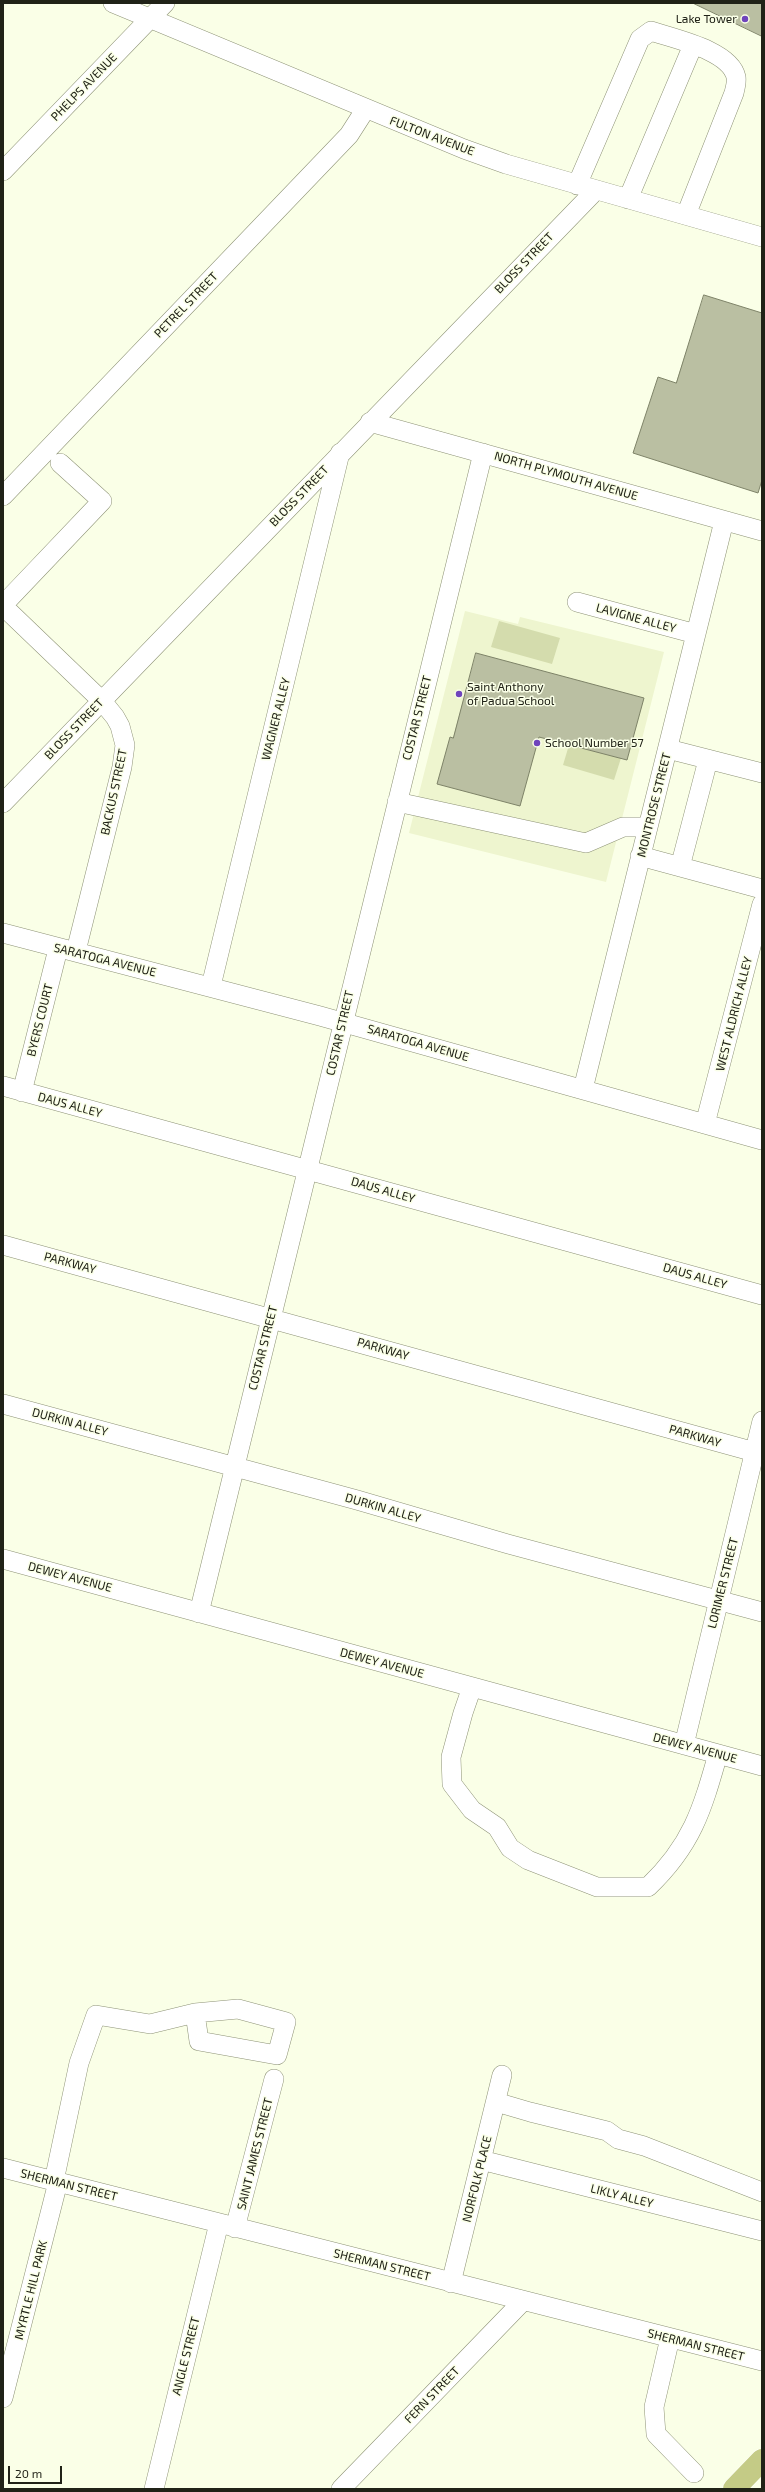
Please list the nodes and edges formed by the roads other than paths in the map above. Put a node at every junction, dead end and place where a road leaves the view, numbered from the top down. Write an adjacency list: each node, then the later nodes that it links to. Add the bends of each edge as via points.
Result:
1 (113, 3): 3 (street, FULTON AVENUE)
2 (165, 3): 3 (street, PHELPS AVENUE)
3 (150, 19): 5 (street, FULTON AVENUE); 6 (street, PHELPS AVENUE)
4 (693, 45): 7 (street, via 651,31 640,40); 9 (street); 10 (street, via 718,55 729,65 736,78 734,93)
5 (365, 110): 7 (street, FULTON AVENUE, via 492,159); 16 (street, PETREL STREET, via 349,135)
6 (3, 170)
7 (577, 184): 8 (street, FULTON AVENUE)
8 (596, 190): 9 (street, FULTON AVENUE); 12 (street, BLOSS STREET)
9 (628, 199): 10 (street, FULTON AVENUE)
10 (686, 215): 11 (street, FULTON AVENUE)
11 (762, 237)
12 (370, 422): 13 (street, BLOSS STREET); 14 (street, NORTH PLYMOUTH AVENUE)
13 (341, 452): 22 (street, BLOSS STREET); 35 (street, WAGNER ALLEY)
14 (483, 453): 17 (street, NORTH PLYMOUTH AVENUE); 26 (street, COSTAR STREET)
15 (60, 463): 20 (street, via 102,501)
16 (3, 496)
17 (724, 521): 18 (street, NORTH PLYMOUTH AVENUE); 21 (street, MONTROSE STREET)
18 (762, 531)
19 (577, 602): 21 (street, LAVIGNE ALLEY)
20 (3, 606): 22 (street, BACKUS STREET)
21 (696, 634): 23 (street, MONTROSE STREET)
22 (102, 701): 27 (street, BLOSS STREET); 34 (street, BACKUS STREET, via 120,726 124,756)
23 (668, 749): 24 (street); 28 (street, MONTROSE STREET)
24 (708, 760): 25 (street); 30 (street)
25 (762, 774)
26 (397, 802): 28 (street, via 586,843 623,826); 36 (street, COSTAR STREET)
27 (3, 804)
28 (648, 827): 29 (street, MONTROSE STREET)
29 (640, 856): 30 (street); 38 (street, MONTROSE STREET)
30 (680, 867): 31 (street)
31 (762, 889)
32 (762, 904): 40 (street, WEST ALDRICH ALLEY)
33 (3, 933): 34 (street, SARATOGA AVENUE)
34 (67, 950): 35 (street, SARATOGA AVENUE); 39 (street, BYERS COURT)
35 (211, 986): 36 (street, SARATOGA AVENUE)
36 (343, 1022): 38 (street, SARATOGA AVENUE); 42 (street, COSTAR STREET)
37 (3, 1086): 39 (street, DAUS ALLEY)
38 (582, 1089): 40 (street, SARATOGA AVENUE)
39 (22, 1092): 42 (street, DAUS ALLEY)
40 (705, 1124): 41 (street, SARATOGA AVENUE)
41 (762, 1140)
42 (308, 1169): 44 (street, DAUS ALLEY); 45 (street, COSTAR STREET)
43 (3, 1245): 45 (street, PARKWAY)
44 (762, 1295)
45 (271, 1318): 48 (street, PARKWAY); 49 (street, COSTAR STREET)
46 (3, 1404): 49 (street, DURKIN ALLEY)
47 (762, 1421): 48 (street, LORIMER STREET)
48 (758, 1453): 51 (street, LORIMER STREET)
49 (233, 1467): 51 (street, DURKIN ALLEY); 53 (street, COSTAR STREET)
50 (3, 1559): 53 (street, DEWEY AVENUE)
51 (719, 1601): 52 (street, DURKIN ALLEY); 55 (street, LORIMER STREET)
52 (762, 1612)
53 (198, 1613): 54 (street, DEWEY AVENUE)
54 (472, 1687): 55 (street, DEWEY AVENUE); 56 (street, via 451,1757 452,1784 472,1810 497,1827 510,1848 528,1860 597,1887 648,1886 665,1870 682,1847 702,1809)
55 (684, 1745): 56 (street, DEWEY AVENUE)
56 (718, 1754): 57 (street, DEWEY AVENUE)
57 (762, 1766)
58 (195, 2014): 64 (street, MYRTLE HILL PARK, via 150,2024 96,2015 79,2063)
59 (502, 2074): 61 (street, NORFOLK PLACE)
60 (274, 2079): 66 (street, SAINT JAMES STREET)
61 (496, 2102): 62 (street, NORFOLK PLACE); 65 (street, via 607,2131 618,2139 644,2146)
62 (481, 2160): 67 (street, LIKLY ALLEY); 68 (street, NORFOLK PLACE)
63 (3, 2168): 64 (street, SHERMAN STREET)
64 (56, 2182): 66 (street, SHERMAN STREET); 72 (street, MYRTLE HILL PARK)
65 (762, 2192)
66 (227, 2226): 68 (street, SHERMAN STREET); 75 (street, ANGLE STREET)
67 (762, 2231)
68 (451, 2283): 69 (street, SHERMAN STREET)
69 (523, 2301): 70 (street, SHERMAN STREET); 76 (street, FERN STREET)
70 (670, 2338): 71 (street, SHERMAN STREET); 74 (street, via 654,2407 656,2434)
71 (762, 2361)
72 (3, 2398)
73 (762, 2460): 77 (main road)
74 (694, 2473)
75 (154, 2489)
76 (341, 2489)
77 (734, 2489)

